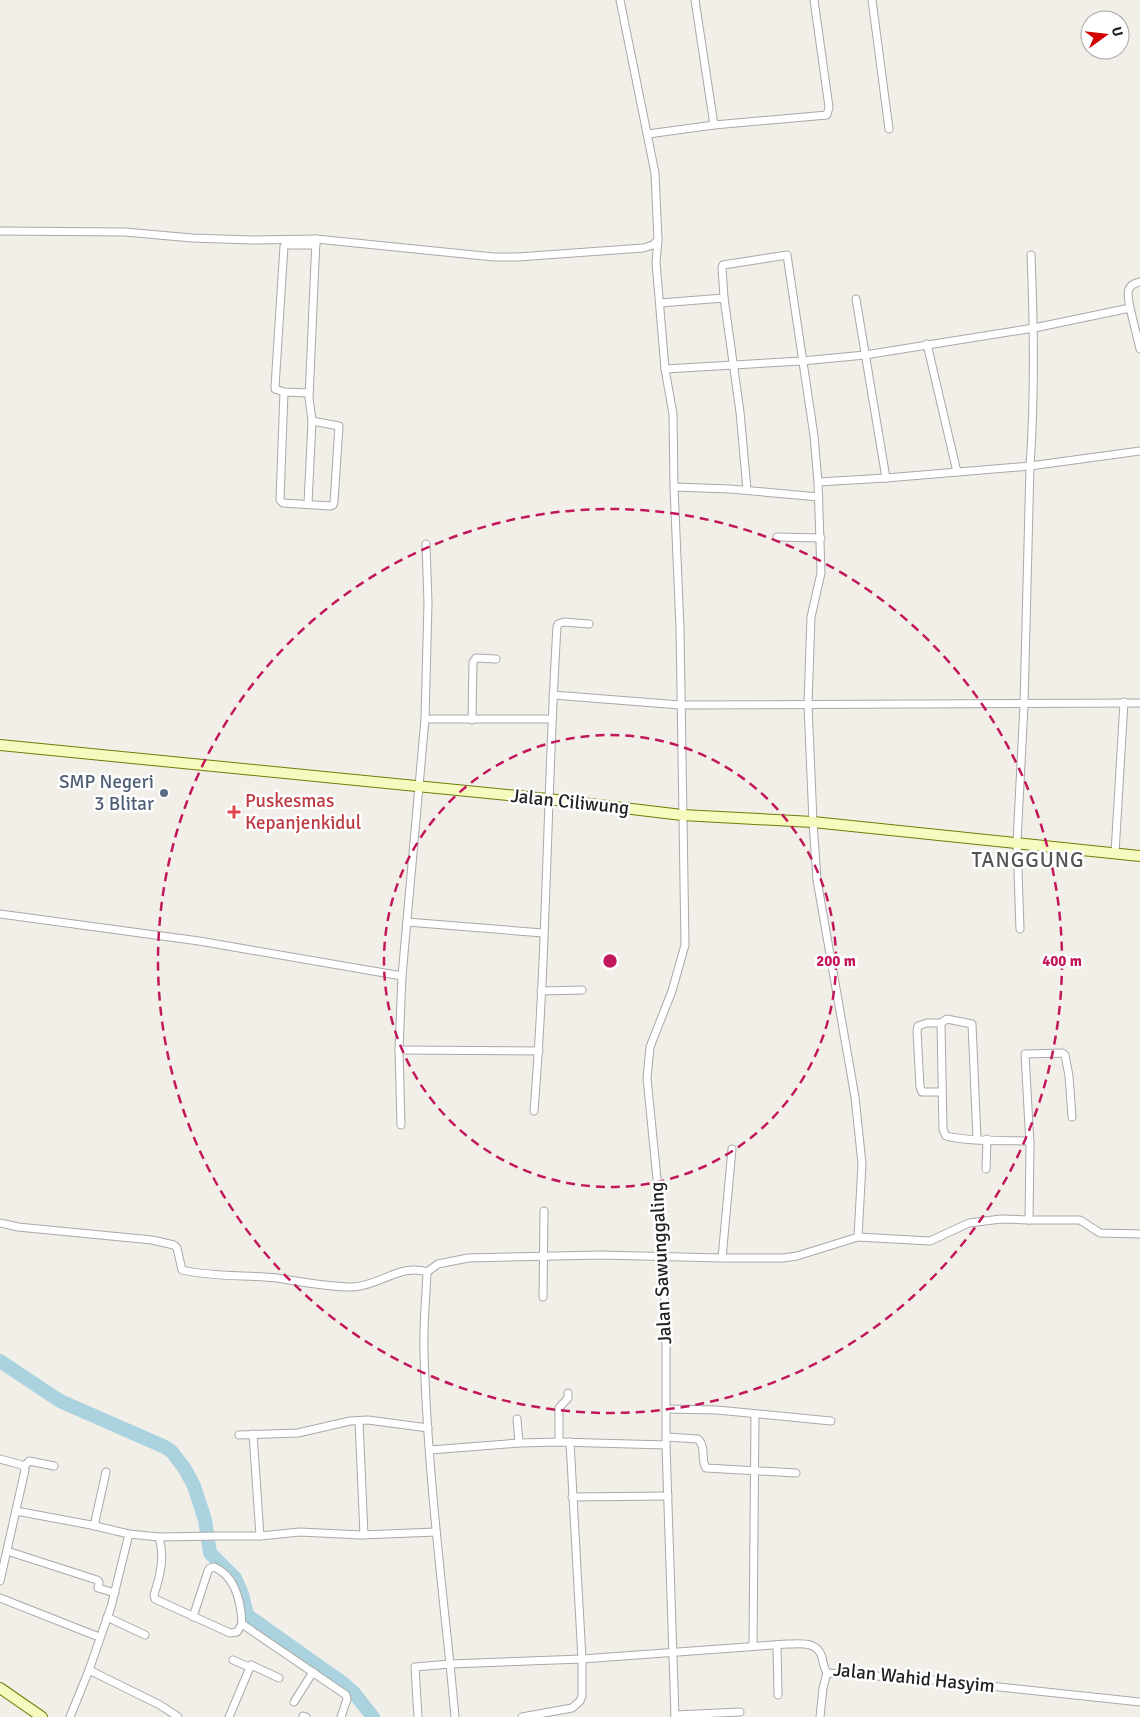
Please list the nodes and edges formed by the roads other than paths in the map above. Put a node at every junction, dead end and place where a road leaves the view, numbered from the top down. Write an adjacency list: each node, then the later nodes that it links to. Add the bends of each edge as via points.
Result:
1 (620, 0): 7 (street, Jalan Sawunggaling)
2 (694, 0): 5 (street)
3 (814, 0): 5 (street, via 828,113 824,116)
4 (872, 0): 6 (street)
5 (714, 125): 7 (street)
6 (889, 129)
7 (648, 134): 9 (street, Jalan Sawunggaling, via 655,173)
8 (0, 231): 10 (street, via 125,232)
9 (658, 240): 11 (street); 13 (street, Jalan Sawunggaling)
10 (316, 242): 11 (street, via 494,257); 26 (street, via 284,246 275,387); 27 (street)
11 (644, 248): 13 (street)
12 (1031, 256): 19 (street)
13 (656, 262): 17 (street, Jalan Sawunggaling)
14 (1140, 282): 18 (street, via 1129,287)
15 (724, 298): 17 (street); 23 (street, via 723,265 787,255); 24 (street)
16 (856, 299): 22 (street)
17 (660, 303): 25 (street, Jalan Sawunggaling)
18 (1130, 308): 19 (street); 21 (street)
19 (1034, 328): 20 (street); 30 (street)
20 (928, 344): 22 (street); 31 (street)
21 (1140, 349)
22 (865, 354): 23 (street); 32 (street)
23 (802, 361): 24 (street); 33 (street)
24 (733, 366): 25 (street); 35 (street)
25 (665, 369): 34 (street, Jalan Sawunggaling, via 673,414)
26 (284, 395): 27 (street); 37 (street, via 280,500 283,503)
27 (309, 396): 28 (street)
28 (312, 421): 37 (street); 37 (street, via 339,426 333,505)
29 (1140, 451): 30 (street)
30 (1030, 466): 31 (street); 48 (street)
31 (957, 472): 32 (street)
32 (886, 478): 33 (street)
33 (818, 482): 36 (street)
34 (674, 487): 35 (street); 47 (street, Jalan Sawunggaling)
35 (747, 490): 36 (street)
36 (818, 497): 39 (street)
37 (308, 504)
38 (776, 537): 39 (street)
39 (821, 538): 46 (street, via 821,573 812,617)
40 (426, 544): 49 (street)
41 (589, 624): 43 (street, via 558,624)
42 (496, 659): 51 (street, via 476,658 473,662)
43 (553, 695): 47 (street); 50 (street)
44 (1124, 702): 45 (street); 48 (street); 58 (street)
45 (1140, 703)
46 (808, 704): 47 (street); 48 (street); 56 (street)
47 (680, 705): 55 (street, Jalan Sawunggaling)
48 (1024, 705): 57 (street)
49 (425, 719): 51 (street); 53 (street)
50 (552, 719): 51 (street); 54 (street)
51 (472, 720)
52 (0, 745): 53 (main road, Jalan Ciliwung)
53 (420, 787): 54 (main road, Jalan Ciliwung); 61 (street)
54 (548, 799): 55 (main road, Jalan Ciliwung); 63 (street)
55 (682, 815): 56 (main road, Jalan Ciliwung); 85 (street, Jalan Sawunggaling, via 685,945 647,1063)
56 (813, 822): 57 (main road, Jalan Ciliwung); 83 (street, via 817,880 855,1097 862,1164)
57 (1016, 842): 58 (main road, Jalan Ciliwung); 62 (street)
58 (1116, 853): 59 (main road, Jalan Ciliwung)
59 (1140, 856)
60 (0, 914): 64 (street, via 199,941)
61 (407, 922): 63 (street); 64 (street)
62 (1020, 929)
63 (544, 933): 66 (street)
64 (402, 976): 68 (street)
65 (582, 990): 66 (street)
66 (541, 991): 69 (street)
67 (941, 1023): 70 (street); 70 (street, via 922,1024 917,1031 922,1092); 74 (street, via 947,1019 972,1024)
68 (399, 1050): 69 (street); 73 (street)
69 (539, 1051): 71 (street)
70 (942, 1092): 74 (street, via 946,1136)
71 (534, 1111)
72 (1072, 1117): 76 (street, via 1065,1055 1025,1054)
73 (401, 1125)
74 (977, 1139): 75 (street)
75 (987, 1139): 76 (street); 78 (street)
76 (1030, 1141): 80 (street)
77 (732, 1149): 86 (street)
78 (986, 1169)
79 (544, 1211): 84 (street)
80 (1029, 1220): 82 (street, via 1080,1220 1100,1233); 83 (street, via 969,1222 930,1241)
81 (0, 1223): 87 (street, via 174,1245 180,1267 186,1271 354,1287 406,1271)
82 (1140, 1234)
83 (858, 1237): 86 (street, via 797,1256)
84 (542, 1256): 85 (street); 87 (street, via 468,1258 438,1264); 88 (street)
85 (662, 1256): 86 (street); 90 (street, Jalan Sawunggaling)
86 (722, 1258)
87 (427, 1272): 95 (street, via 424,1352)
88 (543, 1297)
89 (568, 1392): 99 (street, via 568,1398 559,1408)
90 (667, 1409): 91 (street); 98 (street, Jalan Sawunggaling)
91 (755, 1415): 94 (street); 106 (street)
92 (517, 1419): 101 (street)
93 (359, 1420): 95 (street); 96 (street, via 339,1422 310,1432); 115 (street)
94 (831, 1421)
95 (428, 1428): 102 (street)
96 (253, 1434): 97 (street); 116 (street)
97 (239, 1435)
98 (666, 1441): 100 (street); 106 (street, via 698,1439 704,1450 706,1468); 109 (street, Jalan Sawunggaling)
99 (559, 1442): 100 (street); 101 (street)
100 (570, 1442): 110 (street)
101 (519, 1443): 102 (street)
102 (430, 1450): 113 (street)
103 (0, 1458): 105 (street)
104 (54, 1466): 105 (street, via 29,1461)
105 (24, 1467): 111 (street)
106 (755, 1470): 108 (street); 128 (street)
107 (106, 1472): 112 (street)
108 (796, 1473)
109 (668, 1496): 110 (street); 129 (street, Jalan Sawunggaling)
110 (572, 1497): 130 (street)
111 (16, 1511): 112 (street); 118 (street)
112 (94, 1526): 114 (street)
113 (436, 1532): 115 (street); 132 (street)
114 (129, 1534): 117 (street); 120 (street)
115 (364, 1535): 116 (street, via 300,1532)
116 (260, 1536): 117 (street)
117 (158, 1537): 123 (street, via 162,1564 155,1598)
118 (7, 1552): 119 (street); 120 (street, via 97,1580 98,1588)
119 (0, 1581)
120 (115, 1593): 122 (street)
121 (0, 1598): 126 (street)
122 (107, 1617): 125 (street); 126 (street)
123 (193, 1617): 124 (street, via 233,1634); 124 (street, via 208,1571 214,1567 226,1576 236,1591)
124 (242, 1624): 135 (street)
125 (145, 1636)
126 (100, 1637): 134 (street)
127 (777, 1645): 128 (street, Jalan Wahid Hasyim); 136 (street, Jalan Wahid Hasyim, via 809,1644 816,1647); 139 (street)
128 (753, 1646): 129 (street, Jalan Wahid Hasyim)
129 (673, 1652): 130 (street, Jalan Wahid Hasyim); 144 (street, Jalan Sawunggaling)
130 (582, 1659): 132 (street, Jalan Wahid Hasyim); 152 (street, via 580,1701 572,1708)
131 (233, 1660): 133 (street)
132 (450, 1664): 150 (street, Jalan Wahid Hasyim, via 415,1667); 151 (street)
133 (249, 1667): 137 (street, via 252,1664); 148 (street)
134 (89, 1670): 146 (street); 147 (street)
135 (313, 1672): 140 (street); 149 (street, via 346,1695)
136 (827, 1673): 141 (street, Jalan Wahid Hasyim, via 924,1679); 153 (street)
137 (279, 1678)
138 (0, 1688): 143 (main road)
139 (778, 1695)
140 (294, 1702)
141 (1140, 1702)
142 (740, 1712): 144 (street)
143 (32, 1714): 145 (main road)
144 (675, 1716)
145 (42, 1717)
146 (70, 1717)
147 (178, 1717)
148 (229, 1717)
149 (341, 1717)
150 (418, 1717)
151 (455, 1717)
152 (522, 1717)
153 (820, 1717)

